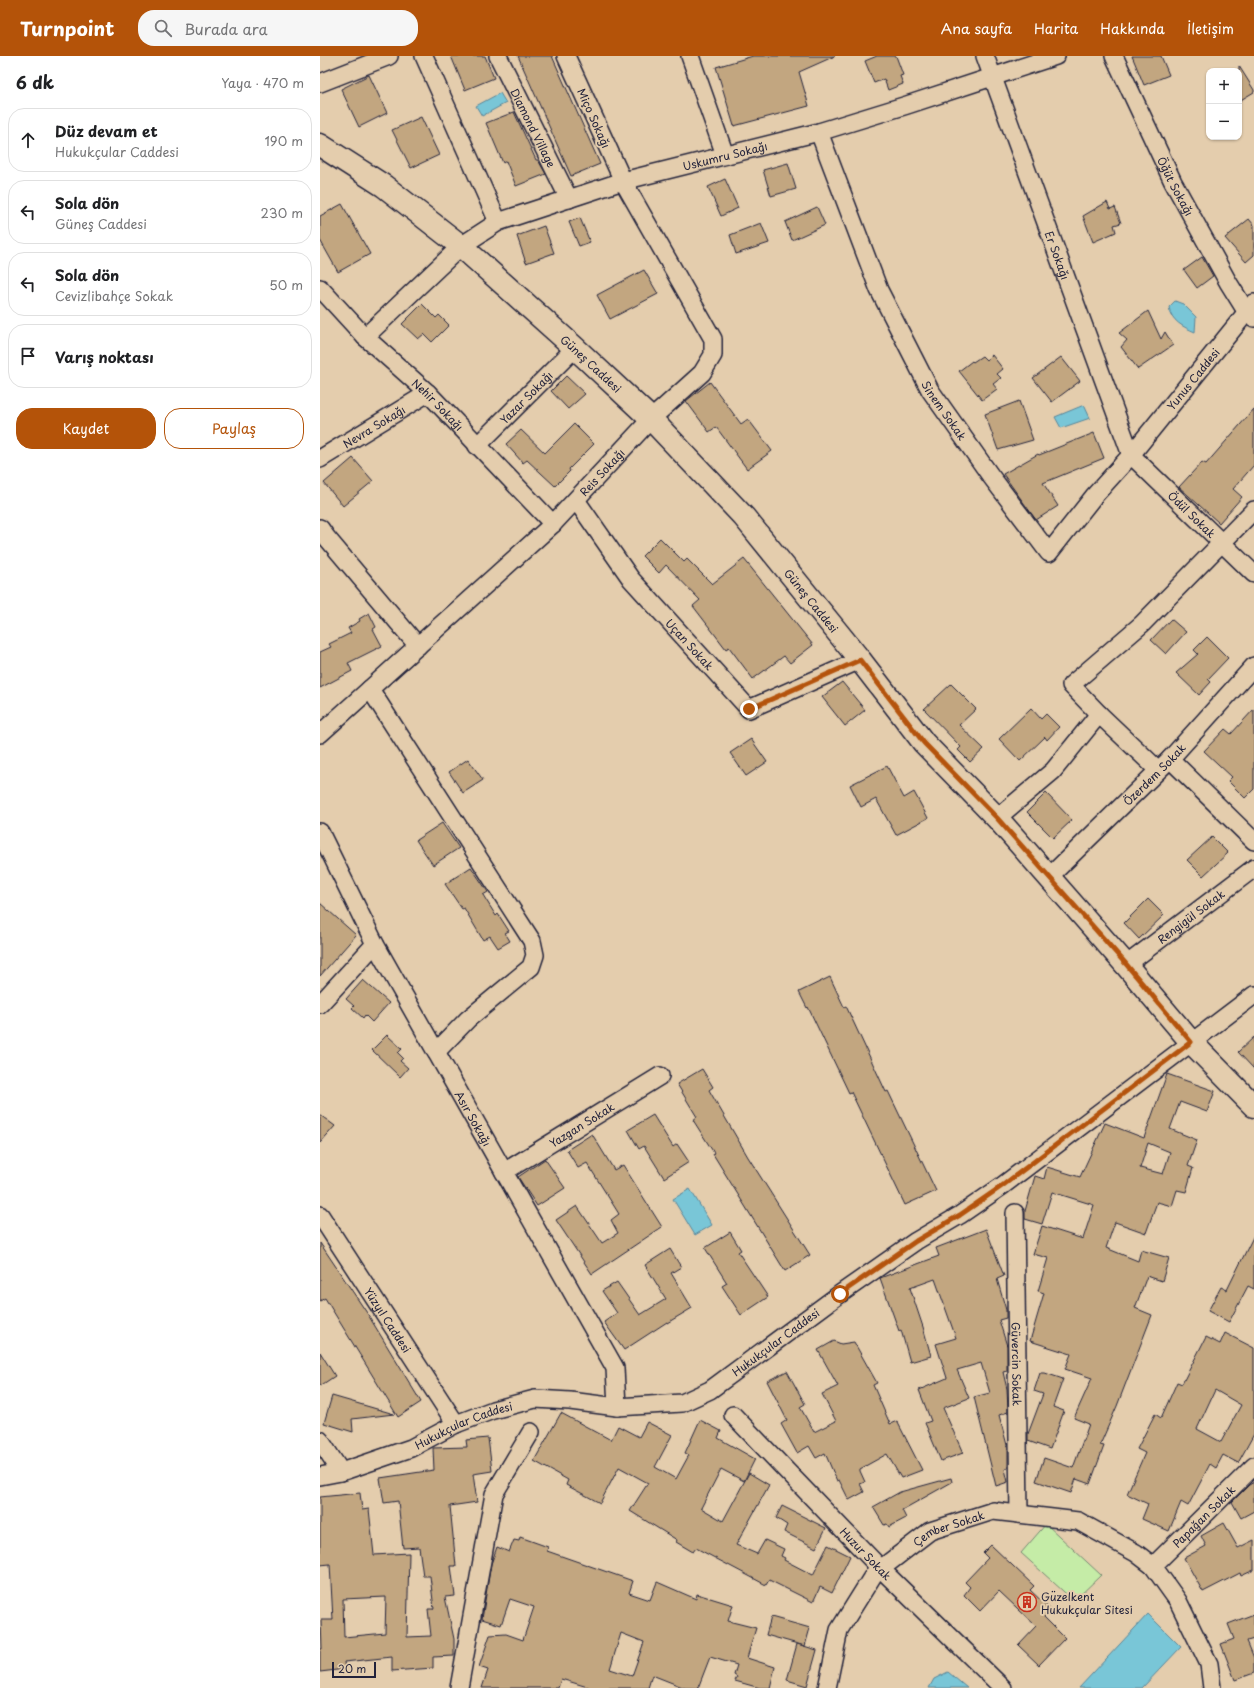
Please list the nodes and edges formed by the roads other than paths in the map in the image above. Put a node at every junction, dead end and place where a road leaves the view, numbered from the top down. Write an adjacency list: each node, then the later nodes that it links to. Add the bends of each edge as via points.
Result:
1 (389, 56): 10 (street)
2 (424, 56): 16 (street)
3 (498, 56): 15 (street, Diamond Village)
4 (566, 56): 14 (street, Miço Sokağı)
5 (985, 56): 9 (street, Er Sokağı)
6 (1056, 56): 9 (street, Uskumru Sokağı)
7 (1114, 56): 19 (street, Öğüt Sokağı, via 1173,182 1228,282)
8 (696, 58): 13 (street)
9 (994, 77): 11 (street, Uskumru Sokağı); 25 (street, Er Sokağı)
10 (320, 83)
11 (819, 132): 13 (street, Uskumru Sokağı); 25 (street, Sinem Sokak, via 879,290 930,390 1049,554 1094,496)
12 (320, 145): 17 (main road, Güneş Caddesi, via 384,186)
13 (725, 155): 14 (street, Uskumru Sokağı)
14 (623, 181): 15 (street, Uskumru Sokağı); 23 (street, Miço Sokağı, via 713,339 712,355 706,368)
15 (569, 199): 16 (street, Uskumru Sokağı)
16 (498, 222): 17 (street, Uskumru Sokağı)
17 (461, 246): 20 (street, Uskumru Sokağı); 21 (main road, Güneş Caddesi)
18 (320, 288): 20 (street, Nehir Sokağı)
19 (1251, 311): 25 (street, Yunus Caddesi)
20 (365, 337): 22 (street, Nehir Sokağı)
21 (575, 348): 23 (main road, Güneş Caddesi); 24 (street, Yazar Sokağı)
22 (428, 393): 24 (street, Nehir Sokağı); 26 (street, Nevra Sokağı)
23 (651, 419): 27 (street, Reis Sokağı); 34 (main road, Güneş Caddesi, via 744,517)
24 (477, 446): 29 (street, Nehir Sokağı)
25 (1131, 455): 31 (street, Ödül Sokak)
26 (320, 459)
27 (576, 500): 29 (street, Reis Sokağı); 34 (street, Uçan Sokak, via 631,579 749,709)
28 (1254, 510): 31 (street)
29 (553, 524): 33 (street, Reis Sokağı)
30 (323, 533): 33 (street)
31 (1220, 543): 32 (street, Ödül Sokak); 37 (street, via 1142,624 1072,685)
32 (1254, 574)
33 (418, 646): 36 (street, Reis Sokağı)
34 (860, 660): 40 (main road, Güneş Caddesi, via 924,743)
35 (1254, 666): 39 (street, Özerdem Sokak)
36 (370, 689): 38 (street, Reis Sokağı); 50 (street, via 532,941 535,950 531,967 468,1019)
37 (1099, 714): 39 (street); 40 (street, via 1053,771)
38 (320, 734)
39 (1164, 764): 42 (street); 44 (street, Özerdem Sokak)
40 (997, 818): 44 (main road, Güneş Caddesi)
41 (320, 832): 45 (street, Asır Sokağı)
42 (1254, 841)
43 (1254, 868): 46 (street, Rengigül Sokak)
44 (1049, 877): 46 (main road, Güneş Caddesi)
45 (375, 944): 48 (street); 50 (street, Asır Sokağı)
46 (1126, 964): 49 (main road, Güneş Caddesi)
47 (1254, 995): 49 (street, Hukukçular Caddesi)
48 (320, 1004)
49 (1191, 1042): 52 (main road, Güneş Caddesi); 56 (street, Hukukçular Caddesi, via 1002,1186 840,1294 710,1390 682,1403)
50 (436, 1052): 53 (street, Asır Sokağı)
51 (660, 1076): 53 (street, Yazgan Sokak)
52 (1254, 1106)
53 (504, 1172): 56 (street, Asır Sokağı, via 615,1368)
54 (1015, 1213): 64 (street, Güvercin Sokak)
55 (320, 1215): 58 (street, Yüzyıl Caddesi)
56 (617, 1407): 58 (street, Hukukçular Caddesi, via 535,1399 493,1410)
57 (733, 1415): 66 (street, Huzur Sokak)
58 (456, 1424): 62 (street, Hukukçular Caddesi, via 411,1448)
59 (530, 1432): 67 (street, via 494,1494)
60 (320, 1440): 62 (street)
61 (1254, 1466): 65 (street, Papağan Sokak)
62 (341, 1472): 63 (street, Hukukçular Caddesi)
63 (320, 1476)
64 (1019, 1514): 65 (street, Çember Sokak, via 1078,1521 1136,1553); 66 (street, Çember Sokak, via 993,1512 930,1531)
65 (1153, 1566): 70 (street, Çember Sokak, via 1178,1601 1209,1664)
66 (880, 1568): 68 (street, Çember Sokak, via 839,1630); 69 (street, Huzur Sokak)
67 (459, 1688)
68 (827, 1688)
69 (1003, 1688)
70 (1212, 1688)

